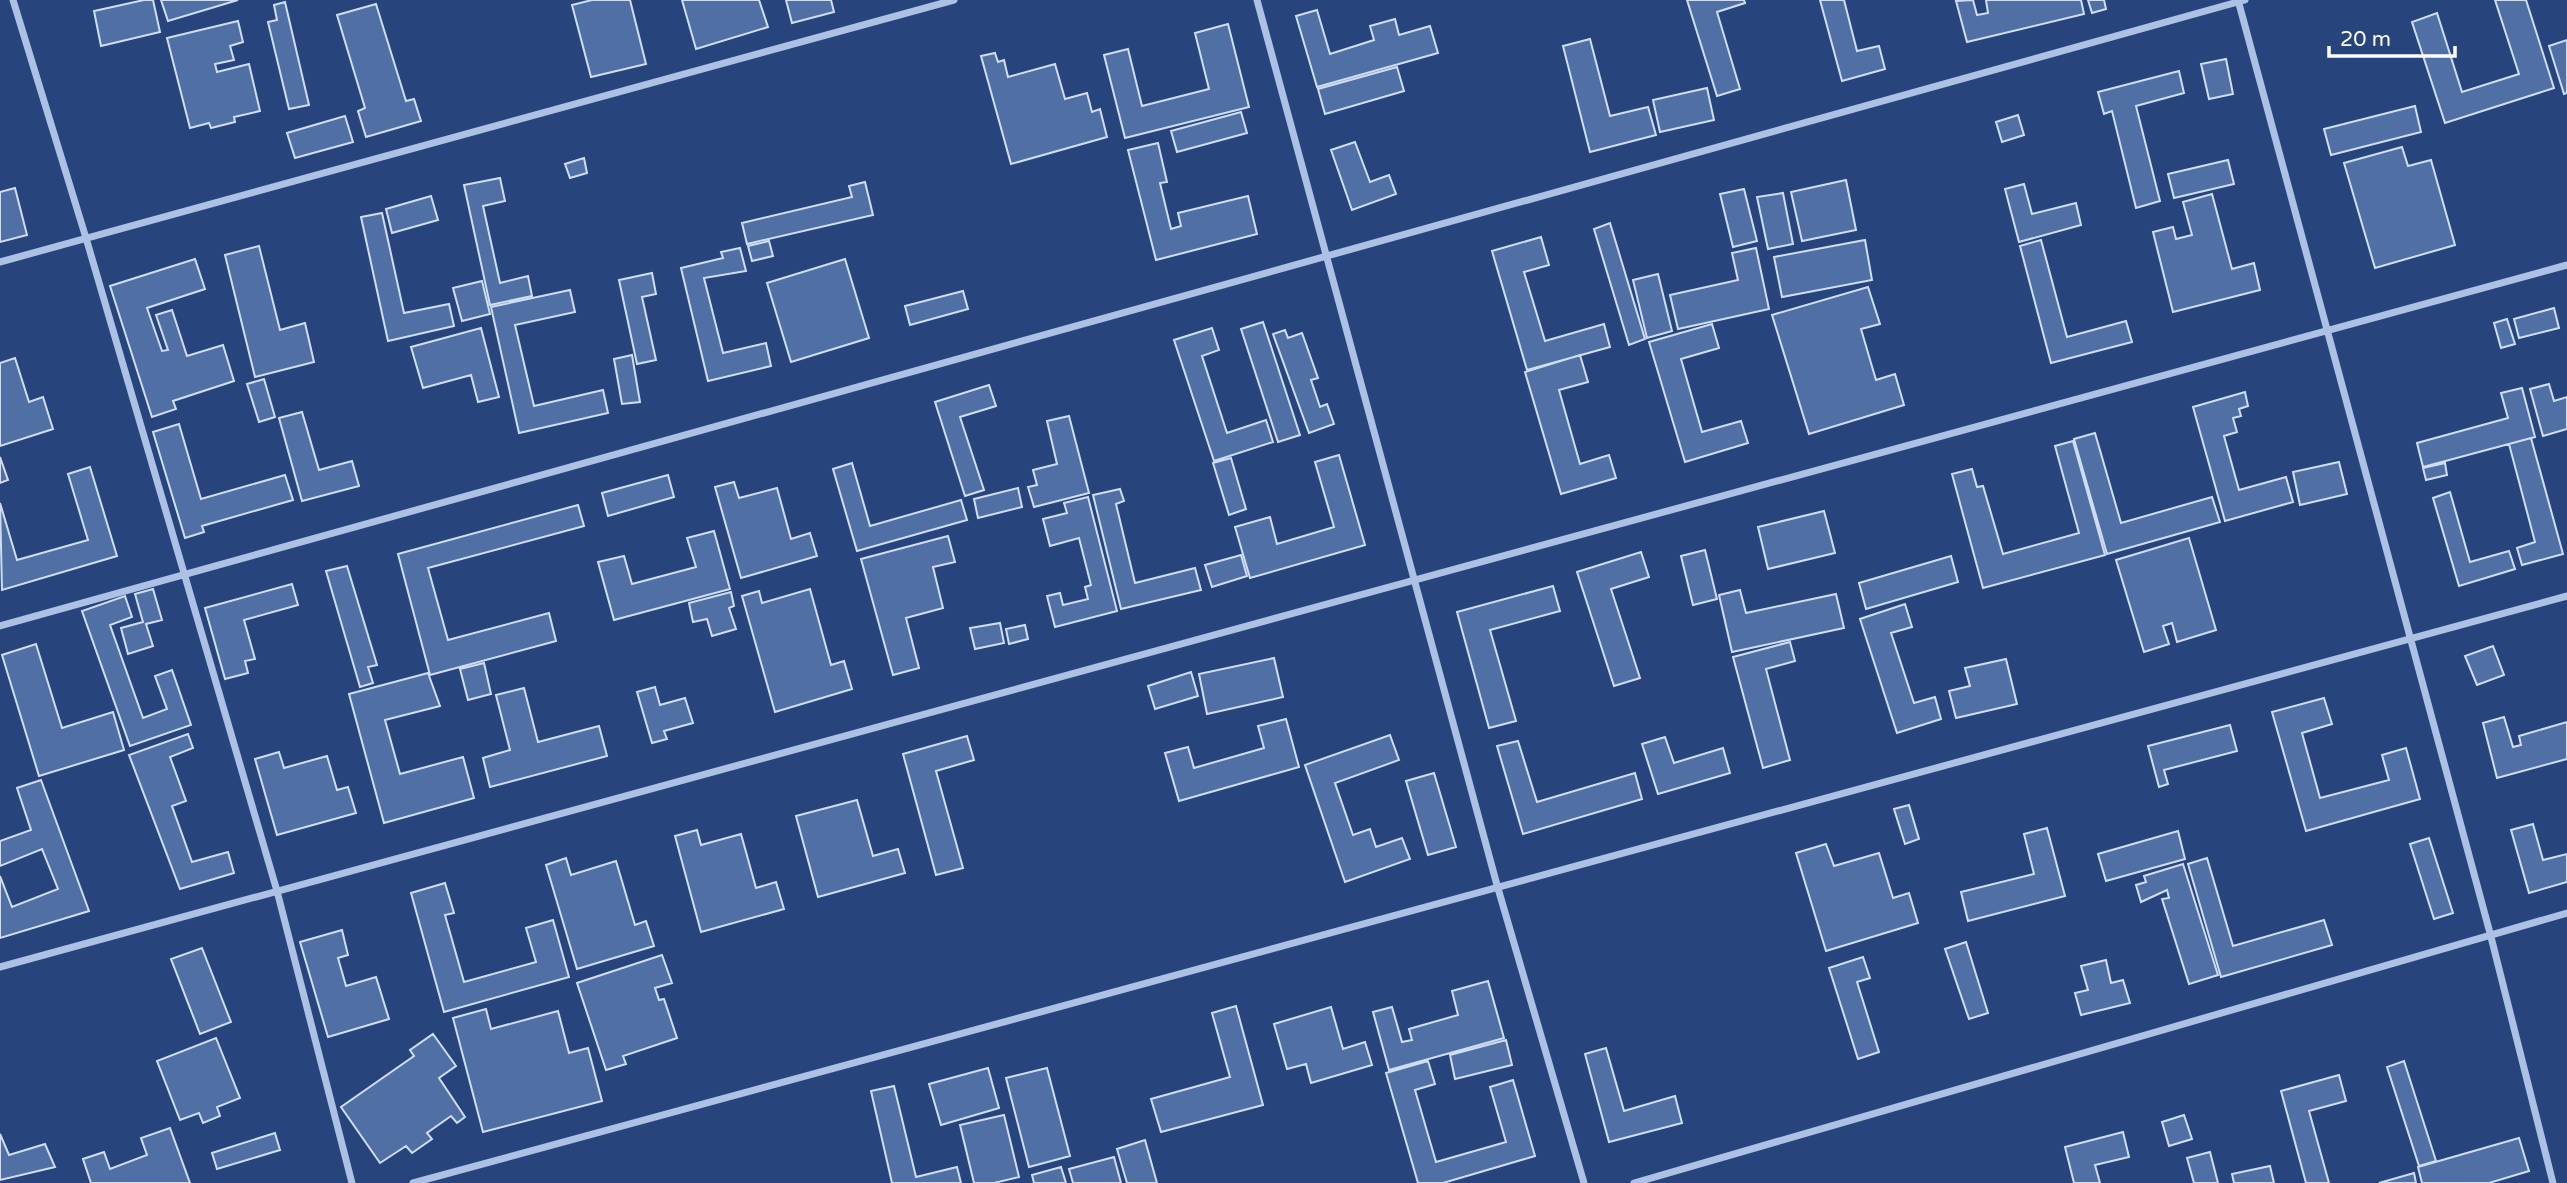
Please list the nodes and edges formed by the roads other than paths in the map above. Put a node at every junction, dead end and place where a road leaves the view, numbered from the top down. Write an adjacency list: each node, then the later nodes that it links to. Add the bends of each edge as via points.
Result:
1 (13, 0): 5 (street)
2 (954, 0): 5 (street)
3 (1257, 0): 6 (street)
4 (2240, 1): 6 (street); 9 (street)
5 (86, 238): 7 (street); 10 (street)
6 (1328, 258): 10 (street); 11 (street)
7 (0, 262)
8 (2567, 265): 9 (street)
9 (2326, 329): 11 (street); 14 (street)
10 (185, 575): 13 (street); 16 (street)
11 (1415, 581): 15 (street); 16 (street)
12 (2567, 596): 14 (street)
13 (0, 626)
14 (2410, 638): 15 (street); 18 (street)
15 (1497, 885): 21 (street); 22 (street)
16 (277, 891): 19 (street); 20 (street)
17 (2567, 914): 18 (street)
18 (2490, 933): 23 (street); 24 (street)
19 (0, 967)
20 (352, 1183)
21 (413, 1183)
22 (1584, 1183)
23 (1634, 1183)
24 (2553, 1183)

